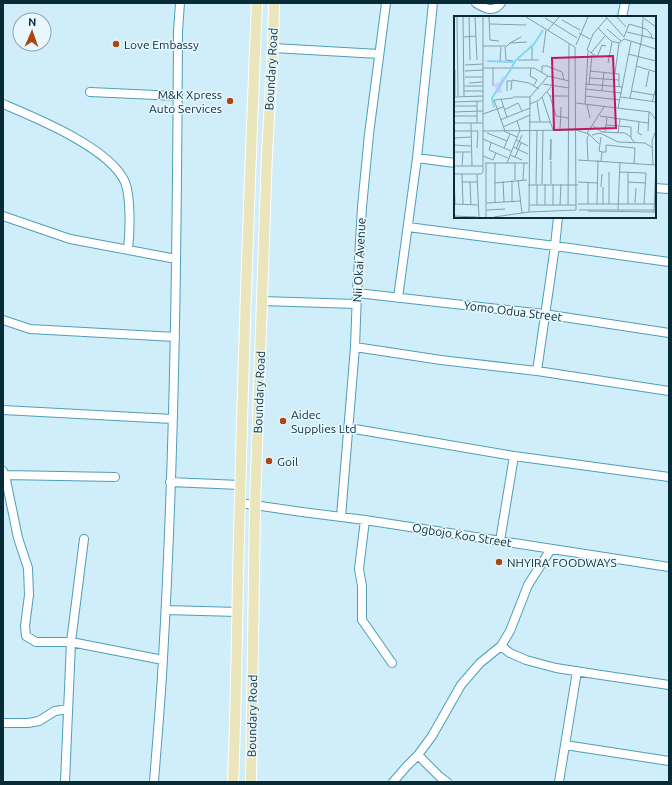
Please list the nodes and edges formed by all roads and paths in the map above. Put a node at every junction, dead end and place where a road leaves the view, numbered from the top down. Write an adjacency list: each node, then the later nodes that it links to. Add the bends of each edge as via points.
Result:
1 (180, 3): 13 (street)
2 (257, 3): 45 (main road, Boundary Road)
3 (274, 3): 10 (main road, Boundary Road)
4 (386, 3): 11 (street, Nii Okai Avenue)
5 (433, 3): 15 (street)
6 (476, 3): 7 (street, via 484,9 492,10)
7 (502, 3)
8 (625, 3): 9 (street)
9 (622, 16)
10 (273, 48): 11 (street); 28 (main road, Boundary Road)
11 (379, 54): 26 (street, Nii Okai Avenue, via 362,207)
12 (90, 92): 13 (street)
13 (178, 96): 24 (street)
14 (3, 104): 23 (street, via 63,130 107,160 123,178 128,204)
15 (417, 158): 16 (street); 21 (street)
16 (454, 163)
17 (656, 188): 18 (street)
18 (669, 189)
19 (3, 216): 23 (street, via 70,239)
20 (558, 218): 22 (street)
21 (408, 227): 22 (street); 27 (street)
22 (555, 246): 25 (street); 30 (street)
23 (128, 249): 24 (street)
24 (176, 259): 33 (street)
25 (669, 262)
26 (357, 293): 27 (street, Yomo Odua Street); 29 (street, Nii Okai Avenue)
27 (398, 298): 30 (street, Yomo Odua Street)
28 (262, 301): 29 (street); 47 (main road, Boundary Road)
29 (356, 304): 34 (street, Nii Okai Avenue)
30 (544, 314): 32 (street, Yomo Odua Street); 35 (street)
31 (3, 320): 33 (street, via 30,329)
32 (669, 333)
33 (175, 337): 38 (street)
34 (355, 347): 35 (street); 39 (street, Nii Okai Avenue)
35 (537, 371): 36 (street)
36 (669, 391)
37 (3, 410): 38 (street)
38 (172, 420): 44 (street)
39 (349, 428): 40 (street); 48 (street, Nii Okai Avenue)
40 (514, 456): 42 (street); 51 (street)
41 (4, 473): 43 (street); 56 (street, via 18,538 28,568 26,636 36,642)
42 (669, 476)
43 (115, 477)
44 (170, 482): 45 (street); 54 (street)
45 (240, 485): 46 (main road, Boundary Road)
46 (240, 502): 47 (street, Ogbojo Koo Street); 55 (main road, Boundary Road)
47 (255, 505): 48 (street, Ogbojo Koo Street); 70 (main road, Boundary Road)
48 (341, 517): 49 (street, Ogbojo Koo Street)
49 (365, 520): 51 (street, Ogbojo Koo Street); 59 (street, via 359,569 362,620)
50 (84, 539): 56 (street)
51 (500, 541): 52 (street, Ogbojo Koo Street)
52 (551, 549): 53 (street, Ogbojo Koo Street); 57 (street, via 528,585 510,631)
53 (669, 567)
54 (166, 610): 55 (street); 58 (street)
55 (238, 612): 69 (main road, Boundary Road)
56 (71, 642): 58 (street); 62 (street)
57 (501, 646): 60 (street, via 526,660); 65 (street, via 480,663 461,685)
58 (163, 660): 68 (street)
59 (392, 663)
60 (577, 671): 61 (street); 64 (street)
61 (669, 685)
62 (68, 710): 63 (street, via 55,711 39,721); 67 (street)
63 (3, 724)
64 (565, 745): 66 (street); 73 (street)
65 (418, 755): 71 (street); 72 (street)
66 (669, 761)
67 (65, 782)
68 (154, 782)
69 (233, 782)
70 (251, 782)
71 (393, 782)
72 (447, 782)
73 (560, 782)

